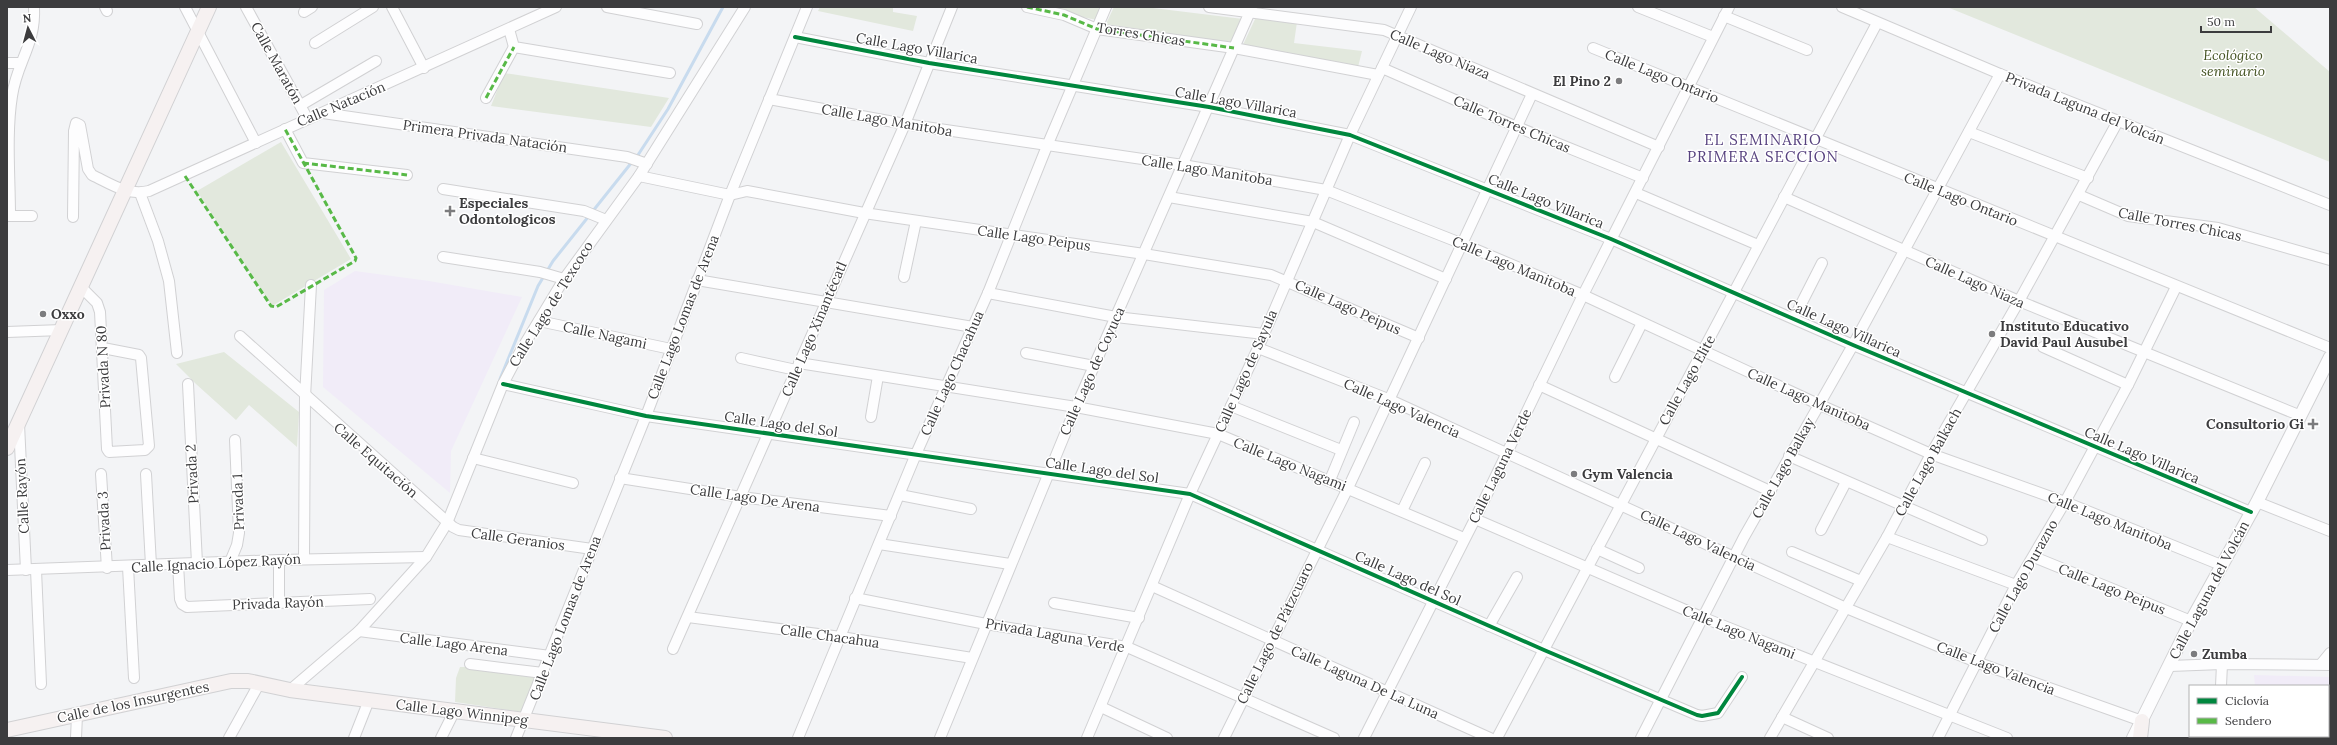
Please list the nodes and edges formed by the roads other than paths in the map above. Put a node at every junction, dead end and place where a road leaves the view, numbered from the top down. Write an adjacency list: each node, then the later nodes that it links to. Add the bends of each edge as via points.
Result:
1 (34, 7): 35 (street, via 32,36)
2 (185, 7): 24 (street)
3 (209, 7): 24 (main road)
4 (246, 7): 46 (street, Calle Maratón)
5 (373, 7): 28 (street)
6 (556, 7): 22 (street, Calle Natación)
7 (606, 7): 21 (street)
8 (745, 7): 60 (street, Calle Lago de Texcoco)
9 (807, 7): 26 (street, Calle Lago Lomas de Arena)
10 (952, 7): 36 (street, Calle Lago Xinantécatl)
11 (1027, 7): 23 (street, Torres Chicas, via 1064,15)
12 (1106, 7): 23 (street, Calle Lago Chacahua)
13 (1209, 7): 18 (street, Calle Lago Niaza)
14 (1411, 7): 25 (street, Calle Lago de Sayula)
15 (1638, 7): 27 (street)
16 (1842, 7): 20 (street, Privada Laguna del Volcán)
17 (395, 8): 37 (street)
18 (1251, 9): 25 (street, Calle Lago Niaza, via 1378,29); 30 (street, Calle Lago de Coyuca)
19 (1726, 11): 27 (street, Calle Laguna Verde); 32 (street)
20 (1877, 23): 40 (street, Privada Laguna del Volcán); 56 (street, Calle Lago Elite)
21 (697, 24)
22 (509, 29): 29 (street); 37 (street, Calle Natación)
23 (1097, 29): 30 (street, Torres Chicas); 41 (street, Calle Lago Chacahua)
24 (199, 30): 57 (street); 70 (main road)
25 (1398, 35): 38 (street, Calle Lago de Sayula); 43 (street, Calle Lago Niaza)
26 (795, 37): 36 (street, Calle Lago Villarica); 45 (street, Calle Lago Lomas de Arena)
27 (1713, 37): 42 (street, Calle Laguna Verde)
28 (315, 43)
29 (514, 47): 39 (street); 44 (street)
30 (1234, 48): 38 (street, Calle Torres Chicas); 47 (street, Calle Lago de Coyuca)
31 (1593, 48): 42 (street, Calle Lago Ontario)
32 (1807, 50)
33 (376, 61): 46 (street)
34 (7, 63): 35 (street)
35 (21, 63): 79 (street, via 11,102)
36 (929, 63): 41 (street, Calle Lago Villarica); 51 (street, Calle Lago Xinantécatl)
37 (424, 68): 48 (street, Calle Natación)
38 (1380, 71): 52 (street, Calle Torres Chicas); 55 (street, Calle Lago de Sayula)
39 (670, 73)
40 (2000, 74): 50 (street, Privada Laguna del Volcán); 54 (street, Calle Lago Balkay)
41 (1072, 86): 47 (street, Calle Lago Villarica); 58 (street, Calle Lago Chacahua)
42 (1688, 86): 56 (street, Calle Lago Ontario); 59 (street, Calle Laguna Verde)
43 (1532, 94): 52 (street, Calle Lago de Pátzcuaro); 59 (street, Calle Lago Niaza)
44 (486, 98)
45 (769, 99): 51 (street, Calle Lago Manitoba); 73 (street, Calle Lago Lomas de Arena)
46 (301, 105): 49 (street, Calle Maratón)
47 (1209, 107): 55 (street, Calle Lago Villarica); 61 (street, Calle Lago de Coyuca)
48 (323, 113): 49 (street, Calle Natación); 60 (street, Primera Privada Natación)
49 (308, 118): 53 (street, Calle Natación)
50 (2118, 121): 65 (street, Calle Lago Balkach); 77 (street, Privada Laguna del Volcán)
51 (904, 124): 58 (street, Calle Lago Manitoba); 78 (street, Calle Lago Xinantécatl)
52 (1517, 127): 64 (street, Calle Torres Chicas); 67 (street, Calle Lago de Pátzcuaro)
53 (284, 129): 57 (street, Calle Natación); 62 (street, via 303,163)
54 (1969, 132): 65 (street); 68 (street, Calle Lago Balkay)
55 (1350, 135): 67 (street, Calle Lago Villarica); 69 (street, Calle Lago de Sayula)
56 (1814, 140): 68 (street, Calle Lago Ontario); 75 (street, Calle Lago Elite)
57 (256, 142): 71 (street, Calle Natación, via 186,176)
58 (1047, 146): 61 (street, Calle Lago Manitoba); 85 (street, Calle Lago Chacahua)
59 (1659, 147): 64 (street, Calle Laguna Verde)
60 (640, 161): 63 (street, Calle Lago de Texcoco)
61 (1183, 165): 69 (street, Calle Lago Manitoba); 76 (street, Calle Lago de Coyuca)
62 (407, 175)
63 (639, 176): 73 (street, Calle Lago Peipus); 82 (street, Calle Lago de Texcoco)
64 (1643, 178): 72 (street, Calle Laguna Verde)
65 (2088, 178): 74 (street, Calle Lago Balkach)
66 (443, 189): 82 (street, via 586,211)
67 (1488, 189): 87 (street, Calle Lago Villarica); 88 (street, Calle Lago de Pátzcuaro)
68 (1937, 189): 86 (street, Calle Lago Ontario); 90 (street, Calle Lago Balkay)
69 (1326, 190): 84 (street, Calle Lago de Sayula); 88 (street, Calle Lago Manitoba)
70 (124, 191): 71 (street, Calle Natación); 81 (street, via 90,173 78,122 74,131); 102 (main road)
71 (140, 193): 125 (street, via 158,241 169,281)
72 (1636, 193): 87 (street, Calle Laguna Verde); 89 (street)
73 (730, 195): 78 (street, Calle Lago Peipus, via 747,191); 98 (street, Calle Lago Lomas de Arena)
74 (2079, 195): 86 (street, Calle Lago Balkach); 93 (street, Calle Torres Chicas, via 2128,216 2218,228)
75 (1784, 196): 89 (street, Calle Lago Elite); 90 (street, Calle Lago Niaza)
76 (1169, 197): 84 (street); 91 (street, Calle Lago de Coyuca)
77 (2330, 204)
78 (864, 213): 83 (street, Calle Lago Peipus); 107 (street, Calle Lago Xinantécatl)
79 (9, 216): 80 (street)
80 (32, 216)
81 (73, 217)
82 (606, 220): 96 (street, Calle Lago de Texcoco)
83 (916, 221): 85 (street, Calle Lago Peipus); 95 (street)
84 (1313, 222): 97 (street); 99 (street, Calle Lago de Sayula)
85 (1013, 234): 91 (street, Calle Lago Peipus); 104 (street, Calle Lago Chacahua)
86 (2055, 238): 101 (street, Calle Lago Ontario); 106 (street, Calle Lago Balkach)
87 (1611, 239): 103 (street, Calle Lago Villarica); 105 (street, Calle Laguna Verde)
88 (1463, 244): 97 (street, Calle Lago de Pátzcuaro); 105 (street, Calle Lago Manitoba)
89 (1758, 244): 103 (street, Calle Lago Elite)
90 (1904, 251): 106 (street, Calle Lago Niaza); 118 (street, Calle Lago Balkay)
91 (1144, 254): 99 (street, Calle Lago Peipus, via 1263,273); 108 (street, Calle Lago de Coyuca)
92 (442, 257): 96 (street, via 542,272)
93 (2330, 260)
94 (1822, 263): 109 (street)
95 (904, 277)
96 (561, 278): 110 (street, Calle Lago de Texcoco)
97 (1446, 279): 117 (street, Calle Lago de Pátzcuaro)
98 (697, 280): 107 (street); 123 (street, Calle Lago Lomas de Arena)
99 (1287, 280): 115 (street, Calle Lago de Sayula); 117 (street, Calle Lago Peipus)
100 (311, 285): 140 (street)
101 (2176, 287): 122 (street, Calle Lago Ontario); 127 (street, Calle Lago Durazno)
102 (82, 288): 113 (main road); 120 (street, Privada N 80, via 99,307)
103 (1734, 292): 109 (street, Calle Lago Villarica); 124 (street, Calle Lago Elite)
104 (988, 293): 108 (street); 112 (street, Calle Lago Chacahua)
105 (1583, 295): 111 (street, Calle Lago Manitoba); 136 (street, Calle Laguna Verde)
106 (2019, 301): 127 (street, Calle Lago Niaza); 139 (street, Calle Lago Balkach)
107 (825, 303): 112 (street); 131 (street, Calle Lago Xinantécatl)
108 (1116, 316): 115 (street); 130 (street, Calle Lago de Coyuca)
109 (1794, 318): 118 (street, Calle Lago Villarica)
110 (539, 321): 123 (street, Calle Nagami); 135 (street, Calle Lago de Texcoco, via 512,364)
111 (1642, 323): 124 (street, Calle Lago Manitoba); 133 (street)
112 (973, 327): 138 (street, Calle Lago Chacahua)
113 (62, 330): 114 (street); 148 (main road)
114 (7, 332)
115 (1264, 334): 121 (street, Calle Lago de Sayula)
116 (240, 336): 140 (street, Calle Equitación)
117 (1419, 338): 141 (street, Calle Lago de Pátzcuaro)
118 (1853, 345): 139 (street, Calle Lago Villarica); 142 (street, Calle Lago Balkay)
119 (2043, 347): 137 (street)
120 (103, 348): 120 (street, Privada N 80, via 106,446 109,452 142,451 148,446 141,358 139,355)
121 (1258, 348): 141 (street, Calle Lago Valencia); 143 (street, Calle Lago de Sayula)
122 (2330, 348)
123 (671, 349): 145 (street, Calle Lago Lomas de Arena)
124 (1703, 351): 142 (street, Calle Lago Manitoba); 152 (street, Calle Lago Elite)
125 (177, 353)
126 (1026, 353): 130 (street)
127 (2144, 353): 137 (street, Calle Lago Durazno); 147 (street, Calle Lago Niaza)
128 (741, 358): 131 (street, Calle Lago Nagami)
129 (2329, 364): 147 (street, Calle Laguna del Volcán)
130 (1094, 366): 144 (street, Calle Lago de Coyuca)
131 (798, 367): 132 (street, Calle Lago Nagami); 150 (street, Calle Lago Xinantécatl)
132 (878, 376): 138 (street, Calle Lago Nagami); 146 (street)
133 (1615, 377)
134 (188, 384): 201 (street, Privada 2)
135 (503, 384): 145 (street, Calle Lago del Sol); 161 (street, Calle Lago de Texcoco)
136 (1539, 385): 152 (street); 158 (street, Calle Laguna Verde)
137 (2128, 385): 154 (street, Calle Lago Durazno)
138 (946, 387): 144 (street, Calle Lago Nagami); 157 (street, Calle Lago Chacahua)
139 (1967, 393): 154 (street, Calle Lago Villarica); 159 (street, Calle Lago Balkach)
140 (305, 397): 183 (street, Calle Equitación); 197 (street)
141 (1388, 400): 158 (street, Calle Lago Valencia); 170 (street, Calle Lago de Pátzcuaro)
142 (1818, 404): 159 (street, Calle Lago Manitoba); 160 (street, Calle Lago Balkay)
143 (1231, 406): 151 (street, Calle Lago de Sayula); 156 (street)
144 (1076, 407): 151 (street, Calle Lago Nagami); 163 (street, Calle Lago de Coyuca)
145 (646, 416): 150 (street, Calle Lago del Sol); 166 (street, Calle Lago Lomas de Arena)
146 (871, 416)
147 (2301, 416): 178 (street, Calle Laguna del Volcán)
148 (19, 422): 155 (main road); 210 (street, Calle Rayón)
149 (1354, 422): 156 (street)
150 (769, 434): 157 (street, Calle Lago del Sol); 174 (street, Calle Lago Xinantécatl)
151 (1218, 434): 167 (street, Calle Lago Nagami); 172 (street, Calle Lago de Sayula)
152 (1655, 439): 171 (street); 176 (street, Calle Lago Elite)
153 (236, 440): 199 (street, Privada 1, via 239,533)
154 (2095, 447): 175 (street, Calle Lago Durazno); 178 (street, Calle Lago Villarica)
155 (7, 448)
156 (1341, 450): 167 (street)
157 (916, 454): 163 (street, Calle Lago del Sol); 173 (street, Calle Lago Chacahua)
158 (1506, 454): 176 (street, Calle Lago Valencia); 182 (street, Calle Laguna Verde)
159 (1931, 454): 175 (street, Calle Lago Manitoba); 177 (street, Calle Lago Balkach)
160 (1788, 456): 168 (street); 171 (street, Calle Lago Balkay)
161 (473, 458): 169 (street); 183 (street, Calle Lago de Texcoco)
162 (1425, 462): 180 (street)
163 (1048, 473): 172 (street, Calle Lago del Sol); 202 (street, Calle Lago de Coyuca)
164 (101, 474): 206 (street, Privada 3)
165 (146, 474): 203 (street)
166 (620, 478): 174 (street, Calle Lago De Arena); 192 (street, Calle Lago Lomas de Arena)
167 (1330, 480): 170 (street, Calle Lago Nagami)
168 (1846, 482): 177 (street); 184 (street)
169 (573, 483)
170 (1348, 488): 180 (street, Calle Lago Nagami); 190 (street, Calle Lago de Pátzcuaro)
171 (1770, 491): 196 (street, Calle Lago Balkay)
172 (1190, 494): 190 (street, Calle Lago del Sol); 214 (street, Calle Lago de Sayula)
173 (900, 495): 179 (street); 181 (street, Calle Lago Chacahua)
174 (741, 497): 181 (street, Calle Lago De Arena); 221 (street, Calle Lago Xinantécatl)
175 (2065, 502): 195 (street, Calle Lago Durazno); 204 (street, Calle Lago Manitoba)
176 (1621, 504): 191 (street, Calle Lago Elite); 196 (street, Calle Lago Valencia)
177 (1904, 506): 186 (street, Calle Lago Balkach); 188 (street)
178 (2254, 507): 185 (street, Calle Lago Villarica); 204 (street, Calle Laguna del Volcán)
179 (971, 509)
180 (1402, 511): 187 (street, Calle Lago Nagami)
181 (891, 516): 189 (street, Calle Lago Chacahua)
182 (1475, 519): 187 (street, Calle Laguna Verde); 207 (street, Calle Lago Nagami)
183 (447, 523): 192 (street, Calle Geranios, via 459,530); 194 (street, Calle Lago de Texcoco)
184 (1821, 530)
185 (2330, 531)
186 (1887, 537): 212 (street, Calle Lago Balkach); 213 (street)
187 (1464, 538): 217 (street, Calle Laguna Verde)
188 (1982, 540)
189 (879, 544): 202 (street); 215 (street, Calle Lago Chacahua)
190 (1317, 549): 217 (street, Calle Lago del Sol); 229 (street, Calle Lago de Pátzcuaro)
191 (1597, 549): 207 (street, Calle Lago Elite); 208 (street)
192 (592, 550): 234 (street, Calle Lago Lomas de Arena)
193 (1792, 552): 212 (street)
194 (426, 557): 197 (street, Calle Ignacio López Rayón); 227 (street, Calle Lago de Texcoco)
195 (2034, 557): 213 (street, Calle Lago Durazno); 224 (street, Calle Lago Peipus)
196 (1734, 558): 220 (street, Calle Lago Valencia); 223 (street, Calle Lago Balkay)
197 (304, 559): 198 (street, Calle Ignacio López Rayón)
198 (279, 560): 199 (street, Calle Ignacio López Rayón); 218 (street)
199 (230, 562): 201 (street, Calle Ignacio López Rayón)
200 (178, 564): 201 (street, Calle Ignacio López Rayón); 203 (street, Calle Ignacio López Rayón); 218 (street, Privada Rayón, via 180,600 187,606)
201 (197, 564)
202 (1010, 564): 225 (street, Calle Lago de Coyuca)
203 (151, 565): 205 (street, Calle Ignacio López Rayón)
204 (2221, 565): 224 (street, Calle Laguna del Volcán)
205 (128, 567): 206 (street, Calle Ignacio López Rayón); 244 (street)
206 (107, 568): 210 (street, Calle Ignacio López Rayón)
207 (1586, 568): 223 (street, Calle Lago Nagami); 232 (street, Calle Lago Elite)
208 (1639, 568)
209 (7, 570): 210 (street, Calle Ignacio López Rayón)
210 (31, 570): 245 (street, Calle Rayón)
211 (1517, 577): 226 (street)
212 (1861, 581): 220 (street, Calle Lago Balkach)
213 (2016, 585): 237 (street, Calle Lago Durazno)
214 (1152, 586): 222 (street, Calle Lago de Sayula); 229 (street, Calle Laguna De La Luna)
215 (855, 598): 225 (street, Privada Laguna Verde); 228 (street, Calle Lago Chacahua)
216 (370, 599): 218 (street, Privada Rayón)
217 (1433, 600): 226 (street, Calle Lago del Sol); 249 (street, Calle Laguna Verde)
218 (279, 603)
219 (1054, 603): 222 (street)
220 (1846, 608): 236 (street, Calle Lago Balkach); 237 (street, Calle Lago Valencia)
221 (688, 617): 228 (street, Calle Chacahua); 231 (street, Calle Lago Xinantécatl)
222 (1139, 618): 230 (street, Calle Lago de Sayula)
223 (1704, 618): 236 (street, Calle Lago Nagami); 252 (street, Calle Lago Balkay)
224 (2191, 621): 241 (street, Calle Laguna del Volcán)
225 (986, 624): 230 (street, Privada Laguna Verde); 235 (street, Calle Lago de Coyuca)
226 (1489, 626): 232 (street, Calle Lago del Sol)
227 (359, 631): 234 (street, Calle Lago Arena); 248 (street, Calle Lago de Texcoco)
228 (841, 637): 235 (street, Calle Chacahua); 267 (street, Calle Lago Chacahua)
229 (1271, 640): 249 (street, Calle Laguna De La Luna); 250 (street, Calle Lago de Pátzcuaro)
230 (1127, 647): 250 (street, Privada Laguna Verde); 253 (street, Calle Lago de Sayula)
231 (673, 649)
232 (1544, 650): 252 (street, Calle Lago del Sol); 275 (street, Calle Lago Elite)
233 (2330, 653): 240 (street)
234 (550, 656): 242 (street, Calle Lago Lomas de Arena)
235 (972, 658): 268 (street, Calle Lago de Coyuca)
236 (1813, 662): 256 (street, Calle Lago Nagami); 257 (street, Calle Lago Balkach)
237 (1976, 662): 256 (street, Calle Lago Durazno); 259 (street, Calle Lago Valencia)
238 (470, 664): 242 (street)
239 (2222, 664): 240 (street); 241 (street); 247 (street)
240 (2326, 664)
241 (2170, 666): 259 (street, Calle Laguna del Volcán)
242 (544, 673): 258 (street, Calle Lago Lomas de Arena)
243 (1742, 677): 252 (street, Calle Lago del Sol, via 1718,713 1702,716)
244 (134, 678)
245 (41, 684)
246 (259, 684): 248 (main road, Calle Lago Winnipeg); 255 (main road, Calle de los Insurgentes, via 231,681); 262 (street)
247 (2221, 685)
248 (290, 690): 251 (main road, Calle Lago Winnipeg)
249 (1386, 691): 273 (street, Calle Laguna Verde); 274 (street, Calle Laguna De La Luna)
250 (1244, 697): 271 (street, Calle Lago de Pátzcuaro); 272 (street, Privada Laguna Verde)
251 (369, 700): 254 (main road, Calle Lago Winnipeg); 263 (street)
252 (1661, 702): 276 (street, Calle Lago Balkay)
253 (1101, 707): 269 (street, Calle Lago de Sayula); 270 (street)
254 (454, 712): 258 (main road, Calle Lago Winnipeg); 264 (street)
255 (77, 715): 260 (main road, Calle de los Insurgentes); 261 (street)
256 (1950, 716): 279 (street, Calle Lago Durazno); 280 (street, Calle Lago Nagami)
257 (1782, 717): 277 (street, Calle Lago Balkach); 278 (street)
258 (525, 720): 265 (street, Calle Lago Lomas de Arena); 266 (main road, Calle Lago Winnipeg)
259 (2142, 721): 281 (street, Calle Laguna del Volcán); 282 (main road)
260 (7, 730)
261 (76, 738)
262 (229, 738)
263 (354, 738)
264 (442, 738)
265 (516, 738)
266 (665, 738)
267 (798, 738)
268 (940, 738)
269 (1087, 738)
270 (1167, 738)
271 (1224, 738)
272 (1334, 738)
273 (1364, 738)
274 (1490, 738)
275 (1497, 738)
276 (1641, 738)
277 (1770, 738)
278 (1828, 738)
279 (1938, 738)
280 (2007, 738)
281 (2133, 738)
282 (2140, 738)

